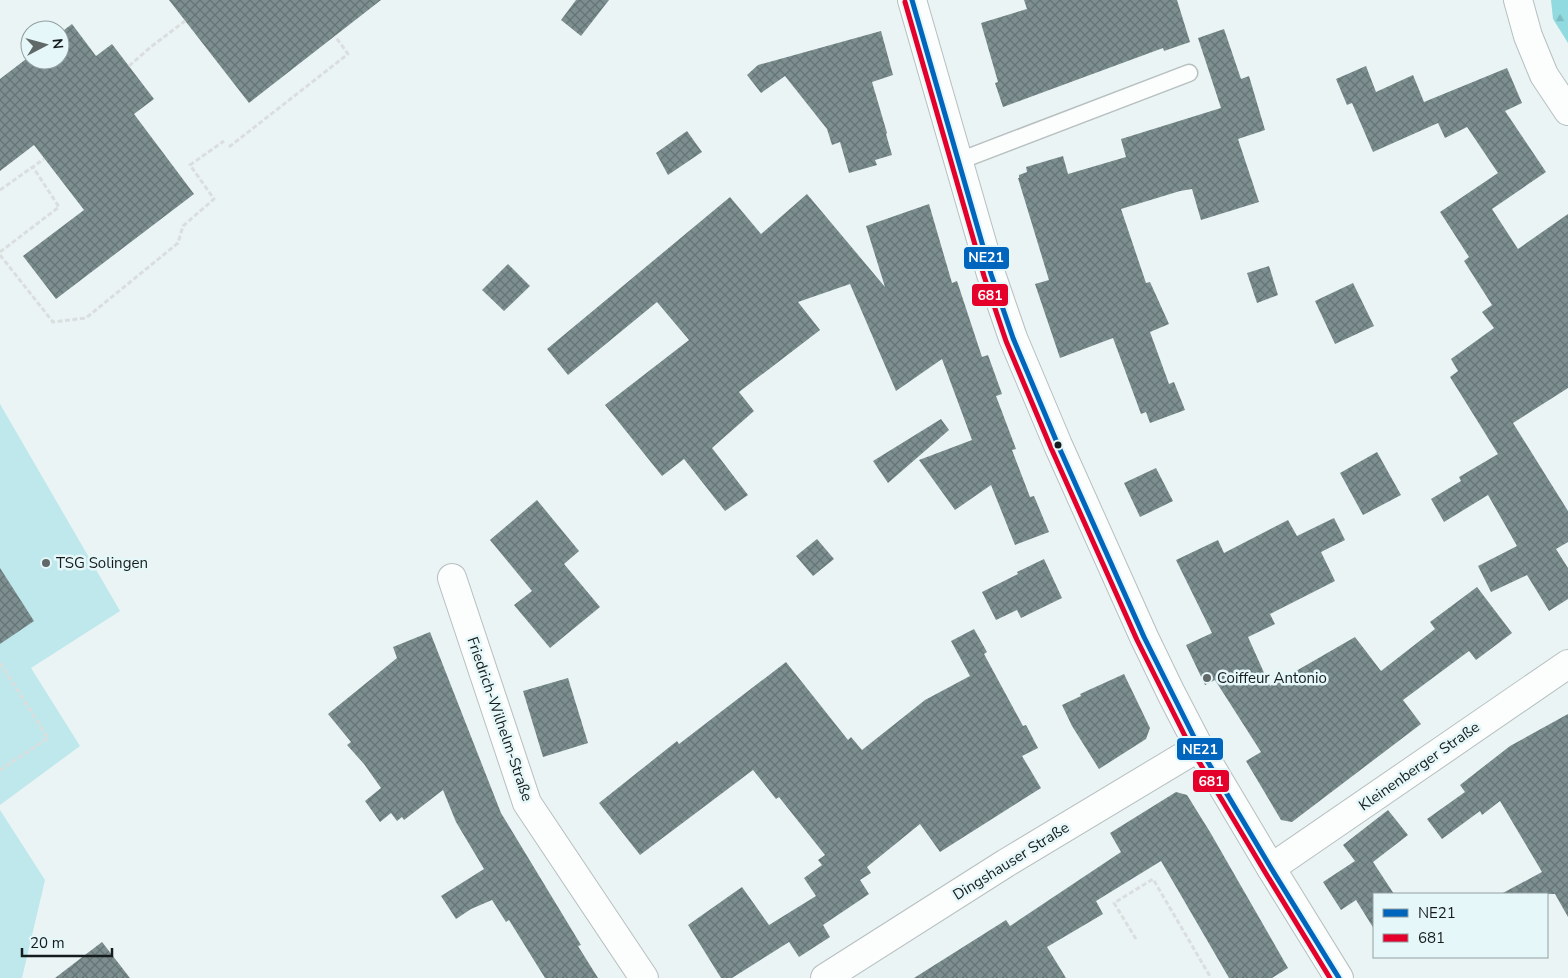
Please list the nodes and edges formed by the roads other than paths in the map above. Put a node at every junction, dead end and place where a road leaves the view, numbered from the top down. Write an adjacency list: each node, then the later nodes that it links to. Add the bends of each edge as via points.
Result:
1 (912, 0): 5 (street)
2 (1518, 0): 4 (street, via 1544,75)
3 (1188, 73): 5 (lane)
4 (1568, 111)
5 (959, 161): 8 (street, via 1013,338 1125,595)
6 (452, 578): 10 (street, Friedrich-Wilhelm-Straße, via 527,803)
7 (1568, 664): 9 (street, Kleinenberger Straße)
8 (1199, 747): 9 (street); 11 (street, Dingshauser Straße, via 1006,863)
9 (1271, 868): 12 (street)
10 (644, 978)
11 (825, 978)
12 (1339, 978)

